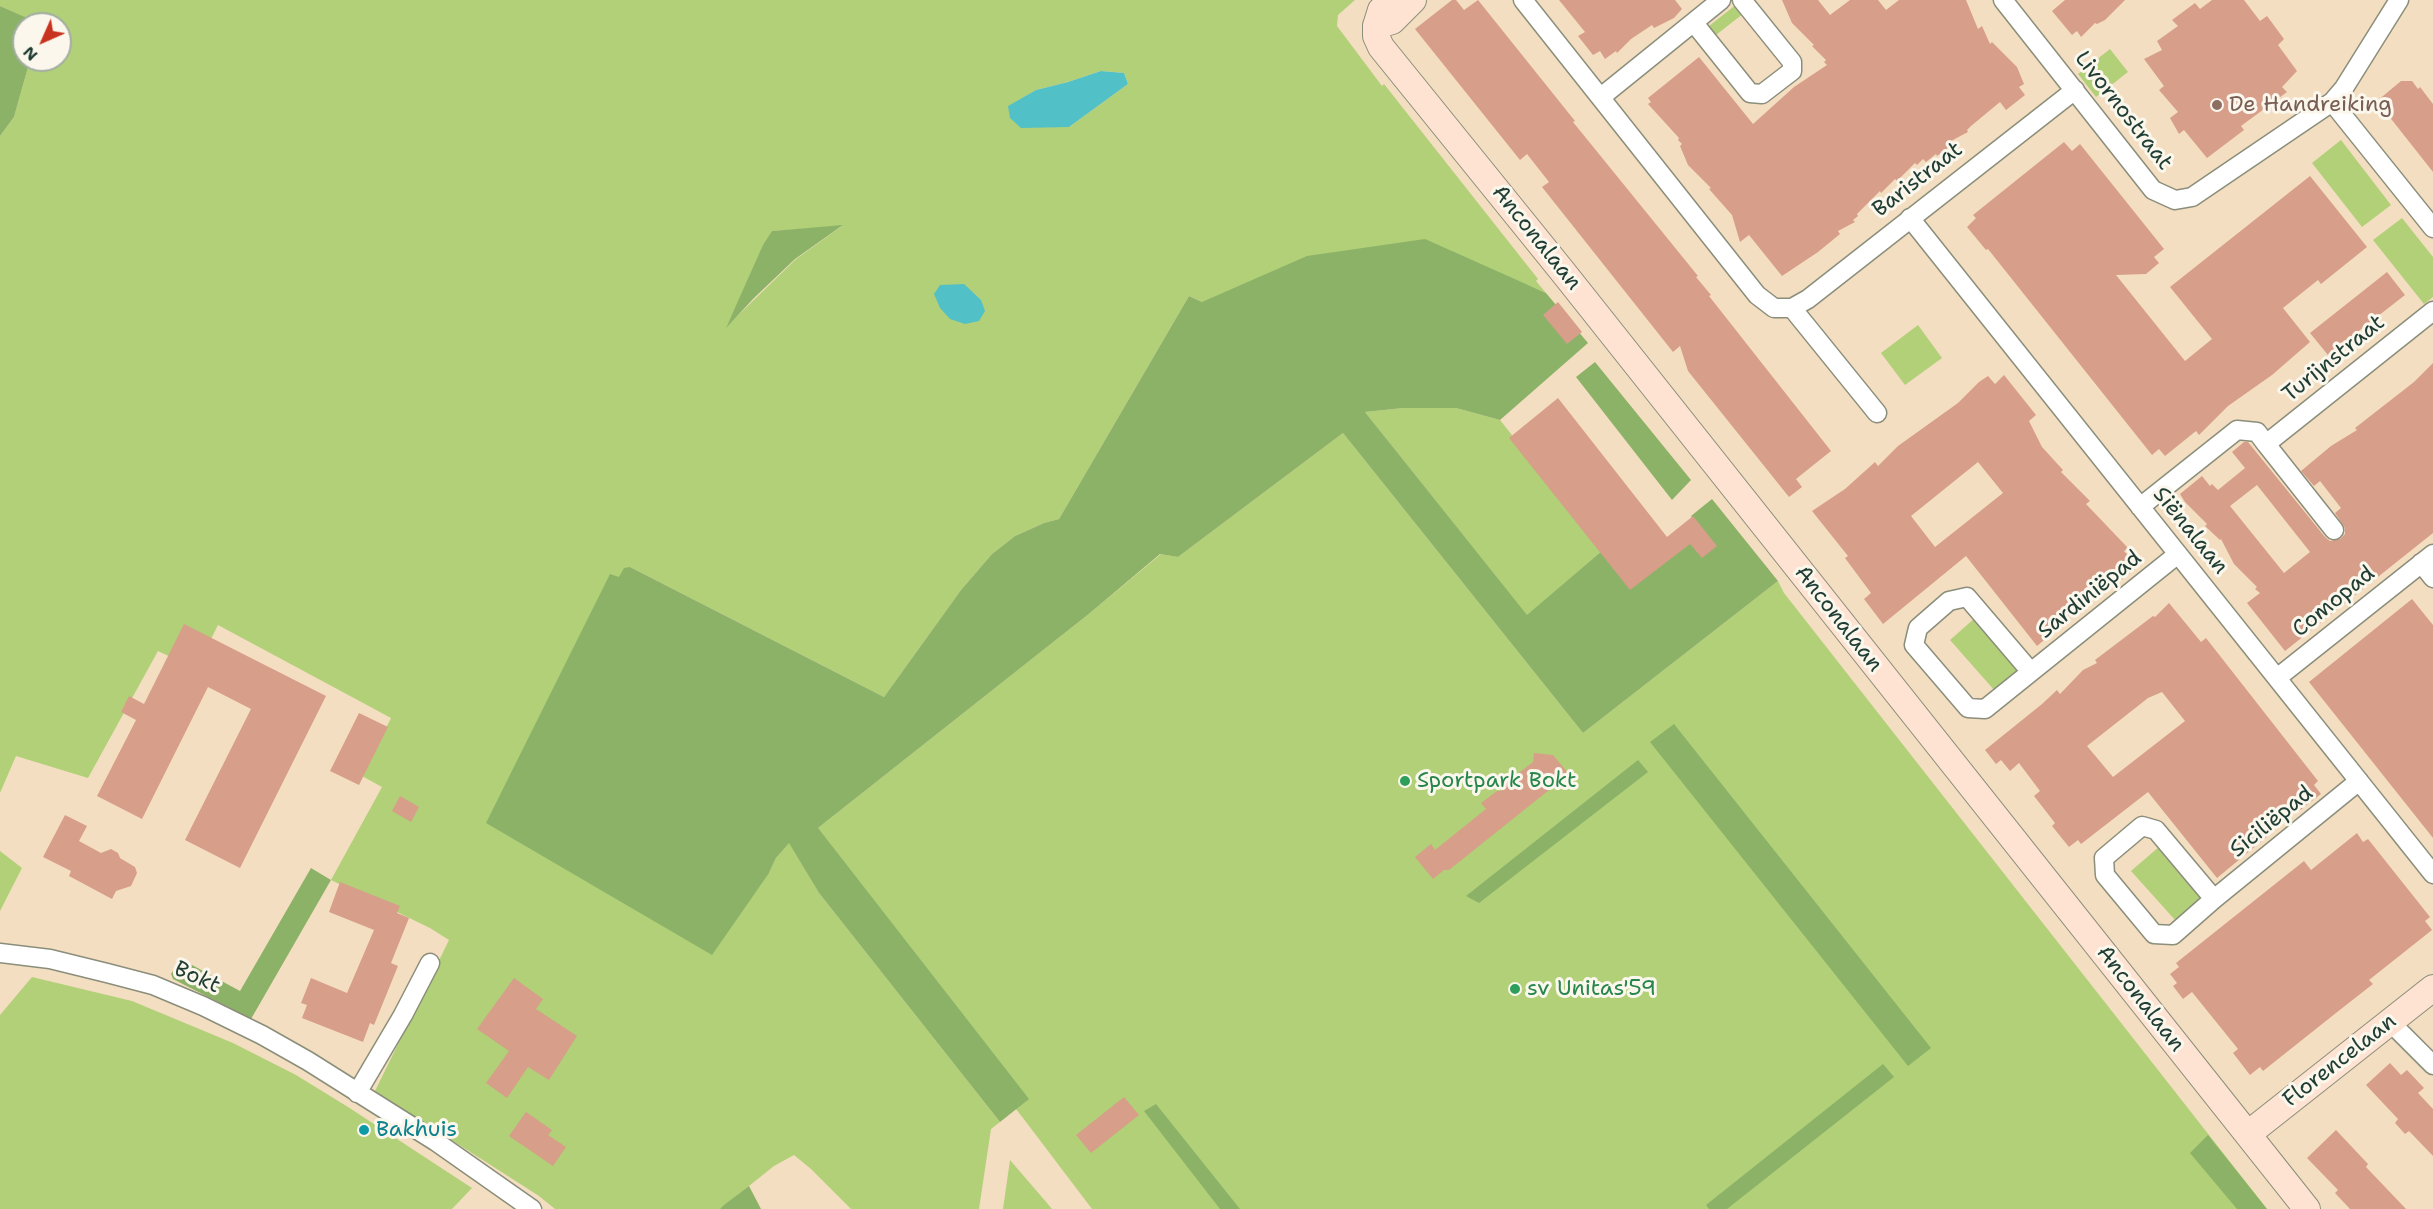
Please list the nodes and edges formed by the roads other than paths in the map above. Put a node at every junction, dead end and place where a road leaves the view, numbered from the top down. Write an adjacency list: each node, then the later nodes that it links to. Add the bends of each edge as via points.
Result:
1 (1394, 0): 9 (street, via 1381,10)
2 (1413, 0): 9 (street, via 1392,21)
3 (1523, 0): 11 (street)
4 (1722, 0): 8 (street)
5 (1742, 0): 8 (street, via 1792,62 1792,71 1762,94 1750,93)
6 (2003, 0): 10 (street, Livornostraat)
7 (2399, 0): 12 (street, Livornostraat)
8 (1694, 23): 11 (street)
9 (1376, 26): 35 (street, Anconalaan, via 1381,48)
10 (2075, 90): 12 (street, Livornostraat, via 2153,190 2175,200 2192,197); 13 (street, Baristraat)
11 (1601, 97): 15 (street, via 1757,295 1774,308)
12 (2332, 102): 14 (street)
13 (1910, 218): 15 (street, Baristraat); 19 (street, Siënalaan)
14 (2433, 228)
15 (1792, 308): 17 (street)
16 (2433, 311): 18 (street, Turijnstraat)
17 (1877, 413)
18 (2266, 444): 19 (street, via 2257,432 2237,430); 20 (street)
19 (2140, 507): 21 (street, Siënalaan)
20 (2334, 530)
21 (2178, 554): 24 (street, Sardiniëpad); 25 (street, Siënalaan)
22 (2427, 559): 23 (street, Comopad); 25 (street, Comopad)
23 (2433, 578)
24 (2031, 672): 24 (street, Sardiniëpad, via 1967,597 1949,601 1918,628 1914,645 1968,708 1984,709)
25 (2277, 678): 26 (street, Siënalaan)
26 (2360, 781): 27 (street, Siënalaan); 28 (street, Siciliëpad)
27 (2433, 873)
28 (2214, 899): 28 (street, Siciliëpad, via 2156,830 2142,826 2104,858 2105,875 2154,934 2173,935)
29 (0, 953): 34 (street, Bokt, via 50,959 153,985 262,1035)
30 (430, 963): 34 (street)
31 (2433, 988): 32 (street, Florencelaan)
32 (2390, 1022): 33 (street); 35 (street, Florencelaan)
33 (2433, 1065)
34 (357, 1093): 36 (street, Bokt, via 435,1141)
35 (2248, 1134): 37 (street, Anconalaan)
36 (532, 1209)
37 (2307, 1209)

